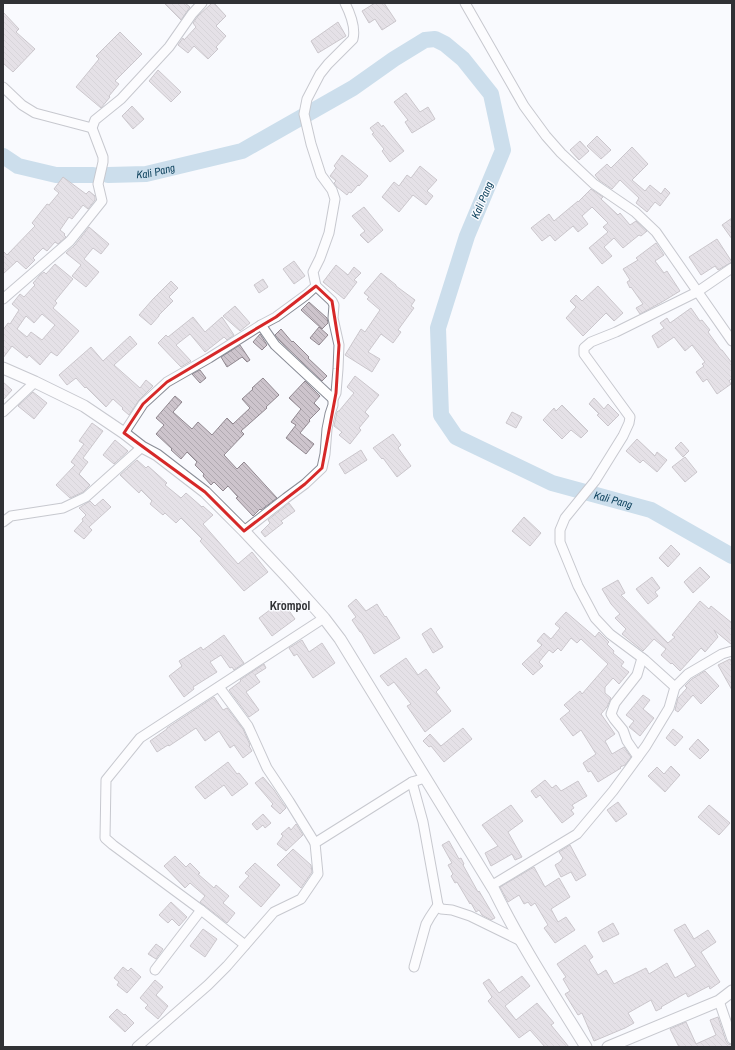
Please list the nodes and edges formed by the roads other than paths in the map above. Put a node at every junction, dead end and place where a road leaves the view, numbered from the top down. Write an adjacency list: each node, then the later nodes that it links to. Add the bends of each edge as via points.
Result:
1 (202, 3): 5 (street, via 169,47 121,99 95,120)
2 (345, 3): 7 (street, via 353,25 353,39 320,74 307,99 304,114 321,175 335,199 329,233 313,272)
3 (465, 3): 8 (street, via 524,106 546,136 594,184 635,212 656,232)
4 (3, 87): 5 (street, via 35,113)
5 (92, 128): 9 (street, via 104,162 98,184 102,201 70,241)
6 (732, 268): 8 (street)
7 (316, 286): 10 (street, via 276,317); 14 (street, via 334,305 333,318 339,345 338,375)
8 (697, 292): 11 (street); 22 (street, via 591,342 584,348 584,354 630,417 623,436 595,481 566,518 560,530 560,542 578,586 595,618 610,634)
9 (3, 299)
10 (261, 325): 14 (street, via 275,345); 16 (street, via 167,382 143,404)
11 (732, 341)
12 (3, 368): 13 (street)
13 (36, 382): 15 (street); 16 (street, via 84,406)
14 (333, 399): 19 (street, via 322,468)
15 (3, 412)
16 (124, 433): 17 (street)
17 (142, 447): 18 (street, via 86,497 64,508 11,516); 19 (street, via 157,455 205,492)
18 (3, 522)
19 (244, 531): 20 (street)
20 (324, 618): 23 (street); 26 (street, via 340,639)
21 (732, 651): 24 (street, via 688,674)
22 (642, 658): 24 (street); 25 (street, via 637,675 615,703 612,714)
23 (219, 687): 28 (street, via 248,726 267,768); 31 (street, via 140,738 106,780 105,838)
24 (676, 687): 25 (street, via 669,708)
25 (638, 757): 29 (street, via 577,834)
26 (425, 778): 27 (street); 29 (street)
27 (412, 782): 28 (street); 30 (street, via 423,822)
28 (314, 842): 33 (street, via 318,874 301,899 274,912)
29 (491, 886): 32 (street)
30 (438, 906): 32 (street, via 470,916); 34 (street, via 426,924)
31 (201, 910): 33 (street); 35 (street)
32 (521, 941): 40 (street)
33 (245, 945): 39 (street, via 208,985)
34 (414, 967)
35 (155, 970)
36 (732, 990): 37 (street)
37 (719, 1000): 38 (street); 41 (street)
38 (732, 1039)
39 (137, 1047)
40 (586, 1047)
41 (608, 1047)

